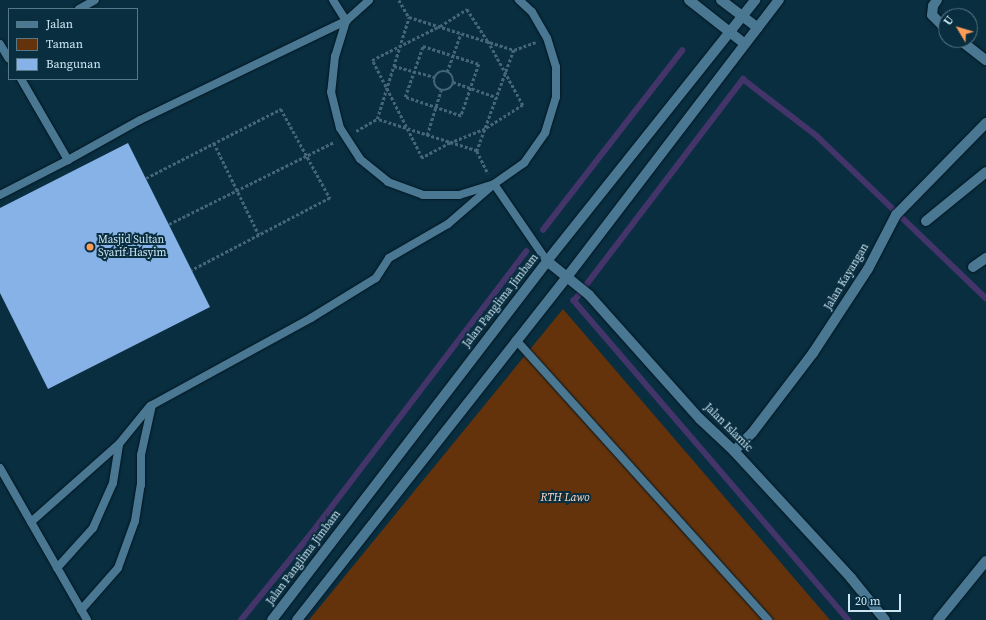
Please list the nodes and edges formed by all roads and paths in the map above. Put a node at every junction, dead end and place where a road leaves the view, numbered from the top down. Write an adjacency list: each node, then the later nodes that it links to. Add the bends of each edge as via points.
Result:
1 (95, 0): 11 (lane)
2 (333, 0): 14 (lane)
3 (369, 0): 14 (lane)
4 (399, 0): 12 (path)
5 (519, 0): 20 (lane, via 532,12)
6 (689, 0): 19 (street)
7 (721, 0): 13 (street)
8 (755, 0): 13 (street, Jalan Panglima Jimbam)
9 (779, 0): 17 (street)
10 (937, 0): 15 (street, via 932,15)
11 (81, 8)
12 (409, 17): 16 (path); 24 (path)
13 (742, 17): 17 (street); 19 (street, Jalan Panglima Jimbam)
14 (346, 21): 47 (lane, via 335,56 332,92 340,128); 52 (lane, via 140,120)
15 (938, 21)
16 (440, 26): 18 (path); 21 (path, via 467,9); 24 (path)
17 (758, 28): 23 (street)
18 (461, 33): 21 (path); 27 (path)
19 (730, 33): 23 (street); 62 (street, Jalan Panglima Jimbam)
20 (547, 38): 26 (path); 55 (lane, via 556,67 556,97 545,133 524,163)
21 (488, 41): 26 (path); 33 (path)
22 (0, 44): 28 (lane)
23 (745, 44): 65 (street)
24 (400, 45): 30 (path); 37 (path, via 372,60)
25 (970, 48): 29 (street)
26 (514, 50): 33 (path)
27 (453, 56): 31 (path, via 423,46); 32 (path); 39 (path, via 479,64)
28 (8, 57)
29 (986, 60)
30 (394, 66): 31 (path); 37 (path)
31 (414, 72): 34 (path); 41 (path, via 406,97)
32 (447, 72): 34 (path, via 438,73); 36 (path, via 452,75)
33 (506, 72): 40 (path); 45 (path, via 523,105)
34 (435, 77): 38 (path, via 436,87)
35 (22, 80): 52 (lane)
36 (453, 82): 38 (path, via 448,90); 39 (path)
37 (386, 90): 42 (path); 44 (path)
38 (441, 90): 41 (path)
39 (470, 90): 40 (path); 41 (path, via 461,116)
40 (496, 97): 45 (path)
41 (437, 108): 46 (path)
42 (377, 119): 44 (path); 47 (path)
43 (986, 123): 69 (street, Jalan Kayangan, via 896,215 868,270 813,353 752,433)
44 (408, 129): 46 (path); 48 (path, via 422,158)
45 (485, 129): 48 (path); 50 (path)
46 (427, 135): 48 (path)
47 (346, 137): 51 (path); 55 (lane, via 360,159 388,182 422,195 459,195)
48 (450, 142): 50 (path)
49 (214, 143): 51 (path, via 281,109); 54 (path); 56 (path)
50 (477, 151): 55 (path)
51 (307, 155): 56 (path); 60 (path, via 330,198)
52 (68, 160): 57 (lane)
53 (986, 172): 58 (street)
54 (146, 178)
55 (494, 184): 62 (lane); 67 (lane, via 448,224 389,258 376,278 311,318)
56 (238, 191): 59 (path); 60 (path)
57 (0, 195)
58 (926, 221)
59 (169, 224)
60 (259, 235): 64 (path)
61 (986, 258): 63 (street)
62 (547, 261): 65 (street, Jalan Islamic); 76 (street, Jalan Panglima Jimbam)
63 (973, 267)
64 (192, 270)
65 (567, 277): 66 (street); 69 (street, Jalan Islamic, via 589,295 700,419)
66 (516, 340): 77 (street); 78 (lane)
67 (152, 405): 68 (lane); 74 (lane, via 141,455 141,486 135,521 118,568)
68 (119, 444): 71 (lane); 73 (lane, via 113,483 93,528)
69 (734, 451): 79 (street, Jalan Islamic, via 851,578)
70 (0, 468): 71 (lane)
71 (31, 522): 73 (lane)
72 (986, 561): 80 (street)
73 (57, 568): 74 (lane)
74 (81, 610): 75 (lane)
75 (87, 620)
76 (272, 620)
77 (296, 620)
78 (768, 620)
79 (884, 620)
80 (938, 620)

